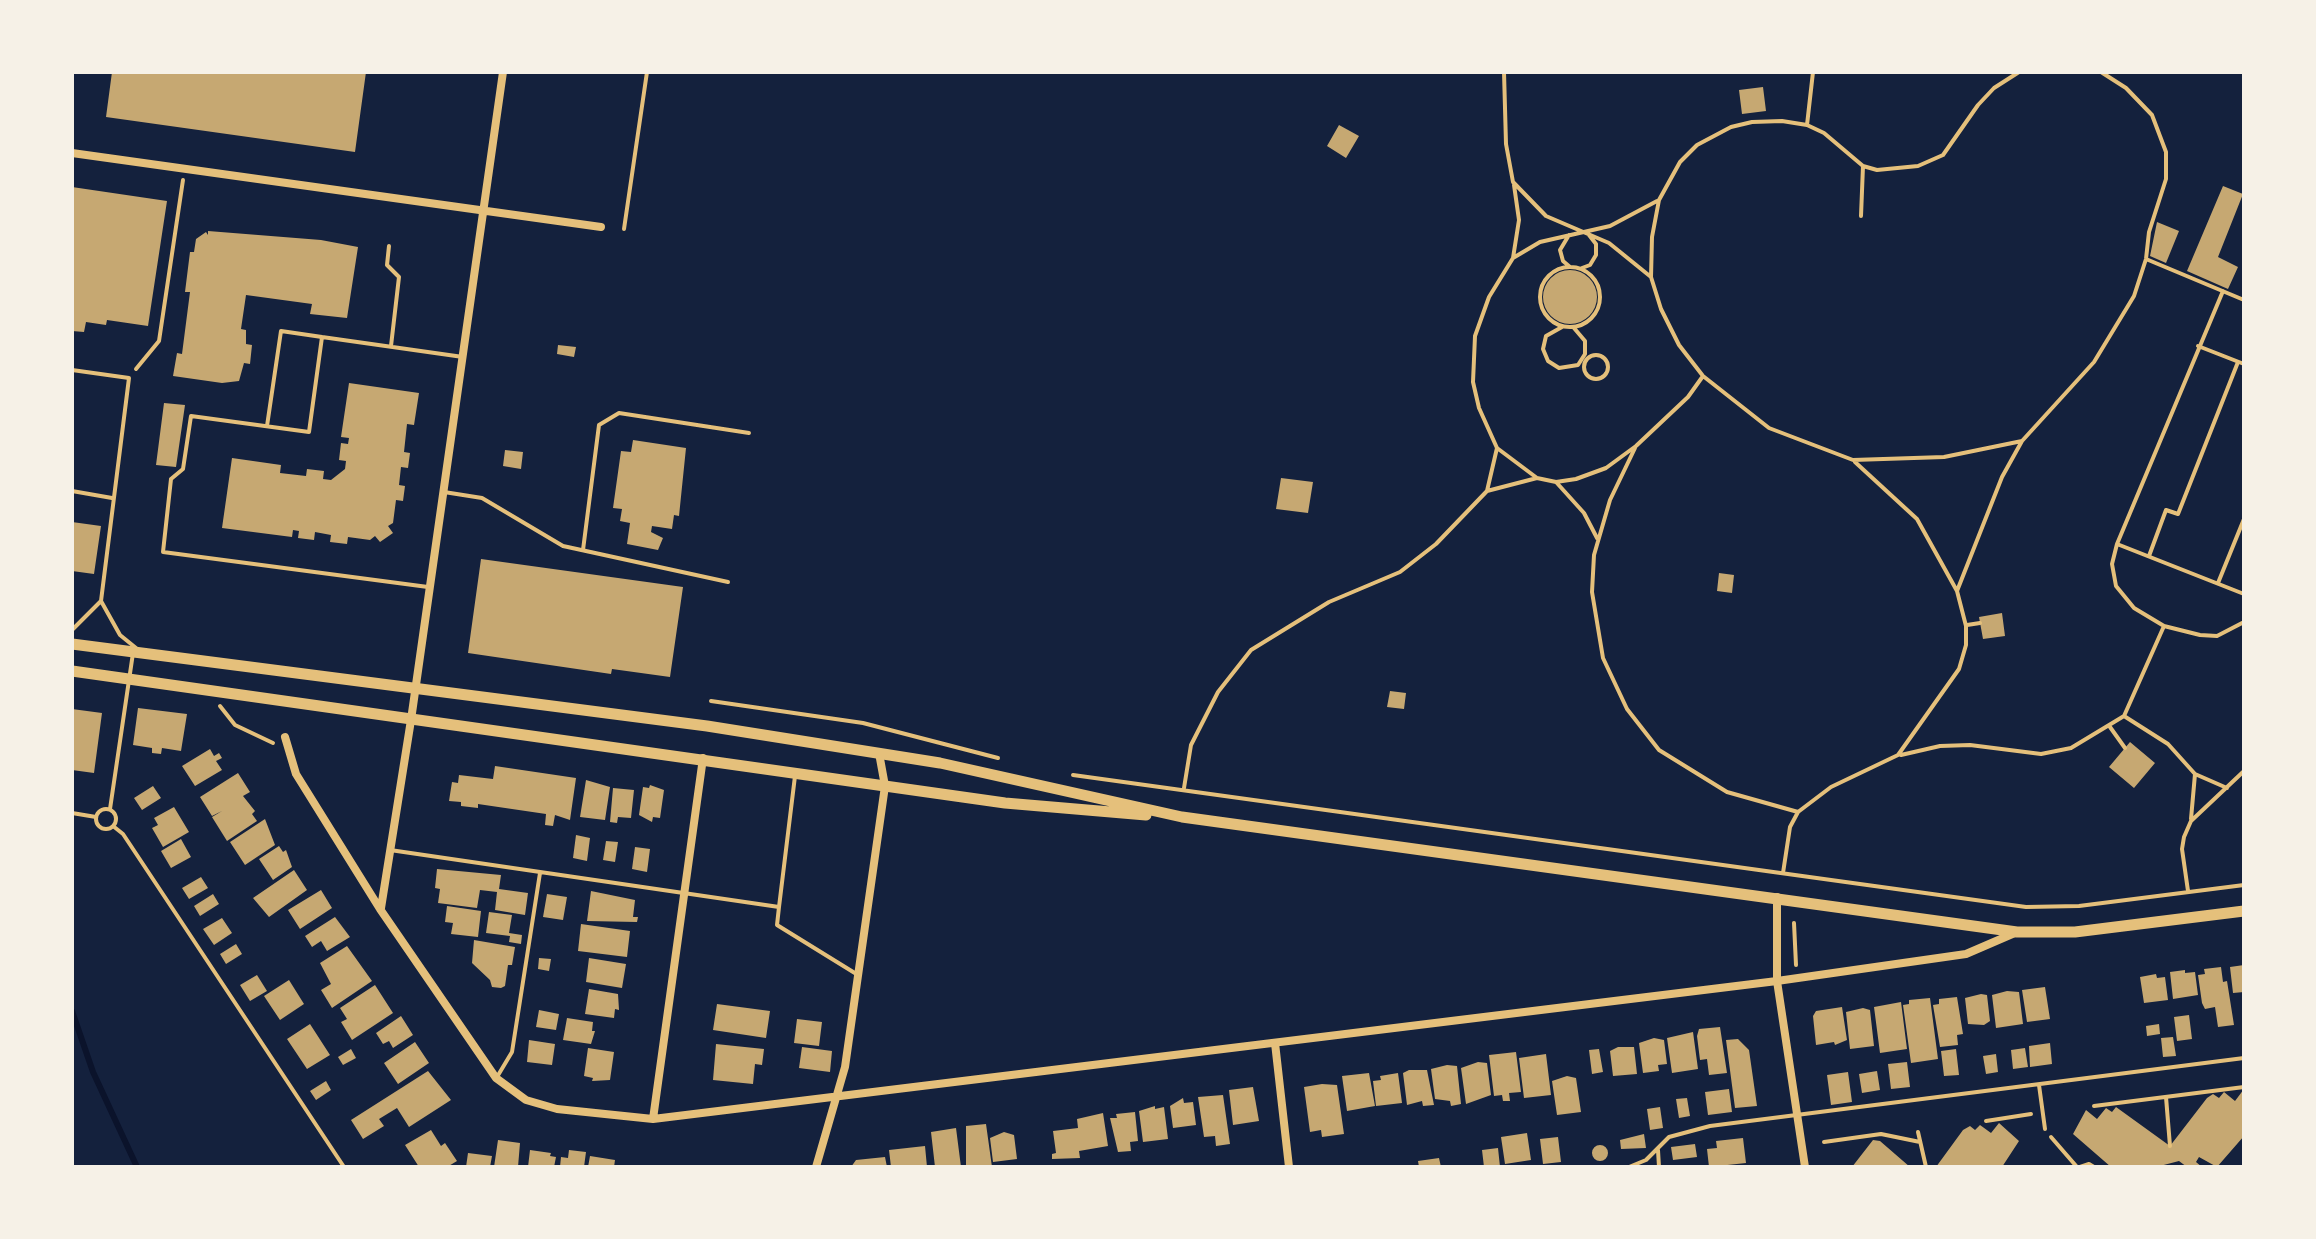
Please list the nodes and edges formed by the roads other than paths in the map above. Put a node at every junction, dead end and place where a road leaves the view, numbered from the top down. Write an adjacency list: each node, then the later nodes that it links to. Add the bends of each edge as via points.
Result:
1 (503, 72): 4 (street)
2 (647, 72): 6 (lane)
3 (72, 153): 4 (street)
4 (483, 212): 5 (street); 10 (street)
5 (601, 227)
6 (624, 229)
7 (389, 246): 9 (lane, via 387,265 399,277)
8 (322, 337): 9 (lane); 12 (lane, via 309,432); 12 (lane, via 281,331)
9 (391, 346): 10 (lane)
10 (463, 357): 15 (street)
11 (72, 370): 16 (lane, via 129,378)
12 (267, 427): 19 (lane, via 191,416 183,469 171,479 163,552)
13 (749, 433): 17 (lane, via 619,413 599,425)
14 (72, 491): 16 (lane)
15 (444, 492): 17 (lane, via 482,498 563,546); 19 (street)
16 (112, 498): 20 (lane)
17 (583, 550): 18 (lane)
18 (728, 582)
19 (430, 587): 26 (street)
20 (101, 601): 21 (lane); 23 (lane, via 120,635)
21 (72, 630)
22 (72, 644): 23 (main road)
23 (137, 652): 25 (lane); 26 (main road)
24 (72, 671): 25 (main road)
25 (129, 679): 27 (main road); 33 (lane)
26 (416, 690): 27 (street); 29 (main road)
27 (411, 720): 30 (main road); 38 (street)
28 (286, 742): 43 (street, via 296,774)
29 (879, 753): 32 (street); 36 (main road)
30 (703, 758): 31 (main road); 40 (street)
31 (795, 773): 32 (main road); 42 (lane)
32 (885, 786): 36 (main road, via 1019,805); 46 (street)
33 (110, 809): 35 (lane); 37 (lane, via 116,817)
34 (72, 813): 35 (lane)
35 (96, 817): 37 (lane, via 101,827)
36 (1182, 817): 41 (main road)
37 (113, 826): 57 (lane)
38 (390, 850): 39 (lane); 43 (street)
39 (540, 873): 40 (lane); 50 (lane, via 512,1052)
40 (685, 894): 42 (lane); 54 (street)
41 (1777, 897): 45 (main road); 47 (street)
42 (779, 907): 46 (lane, via 777,925)
43 (380, 909): 50 (street)
44 (2244, 911): 45 (main road, via 2075,932)
45 (2017, 932): 47 (street, via 1966,954)
46 (858, 975): 52 (street, via 845,1067)
47 (1777, 981): 48 (street); 53 (street)
48 (1275, 1043): 52 (street); 59 (street)
49 (2244, 1058): 51 (lane)
50 (496, 1078): 54 (street, via 541,1105)
51 (2039, 1085): 53 (lane); 55 (lane)
52 (834, 1097): 54 (street); 58 (street)
53 (1797, 1116): 56 (lane, via 1710,1126 1669,1137); 62 (street)
54 (653, 1119)
55 (2045, 1129)
56 (1658, 1150): 60 (lane); 61 (lane)
57 (344, 1167)
58 (816, 1167)
59 (1289, 1167)
60 (1629, 1167)
61 (1659, 1167)
62 (1805, 1167)

